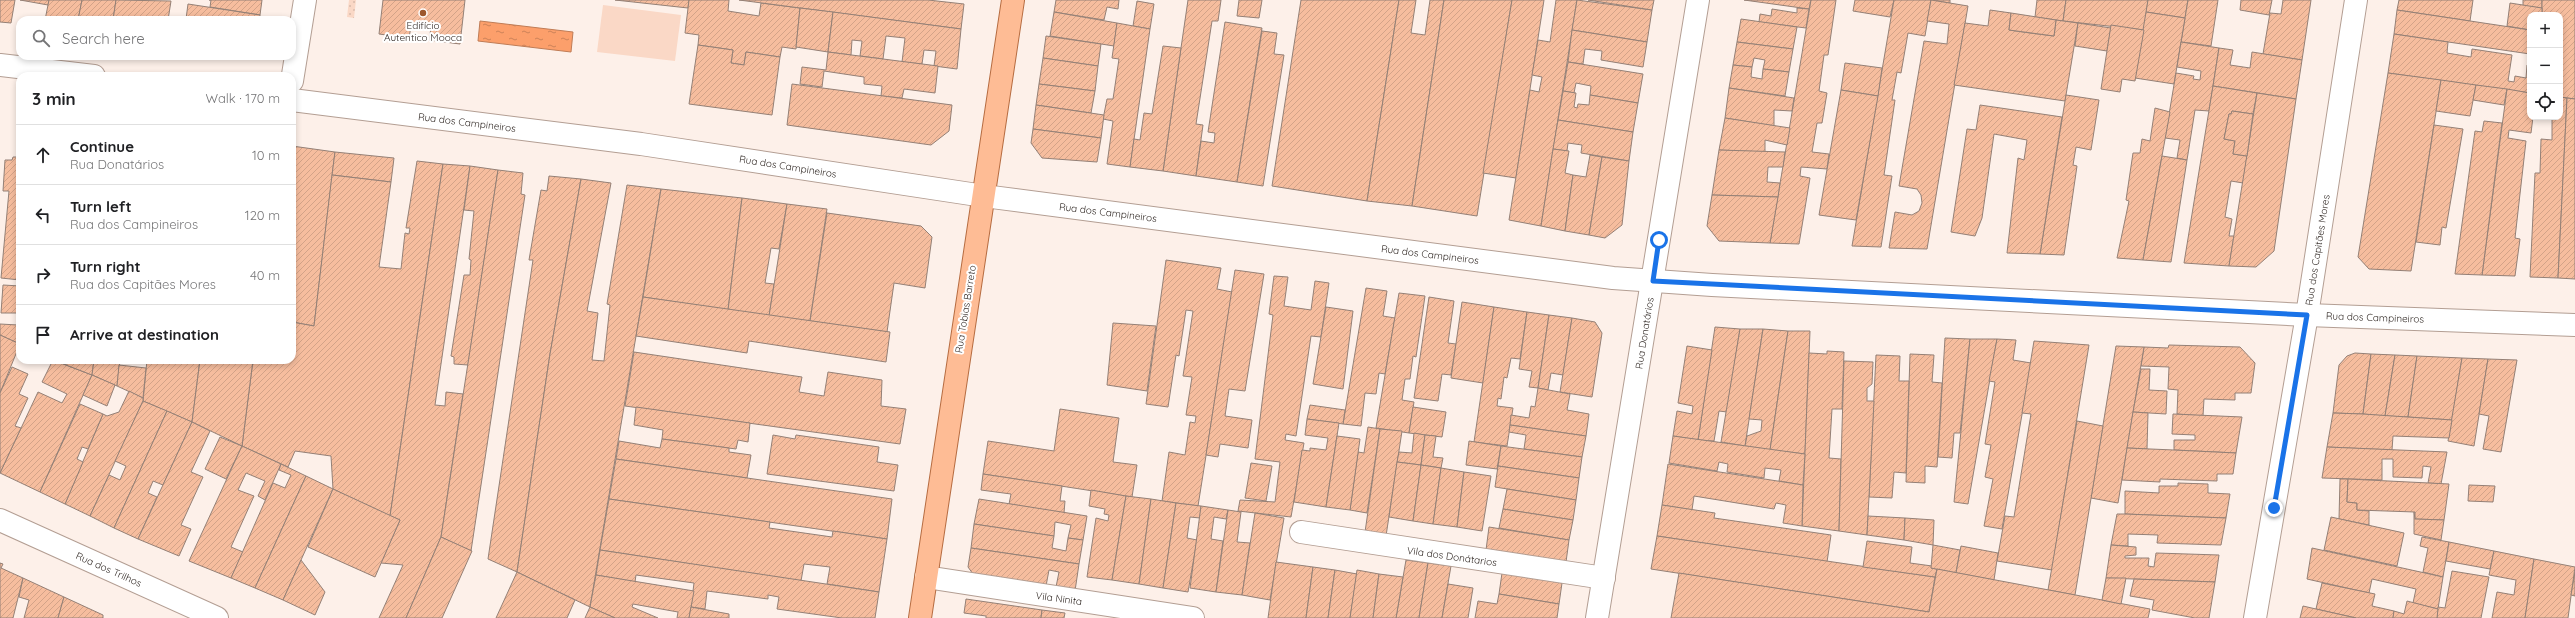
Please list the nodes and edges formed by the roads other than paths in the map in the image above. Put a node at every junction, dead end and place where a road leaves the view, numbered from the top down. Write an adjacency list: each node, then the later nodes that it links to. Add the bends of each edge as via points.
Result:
1 (304, 0): 5 (street)
2 (1013, 0): 11 (main road, Rua Tobias Barreto)
3 (1698, 0): 12 (street, Rua Donatários)
4 (2356, 0): 13 (street, Rua dos Capitães Mores)
5 (296, 54)
6 (295, 60): 9 (street)
7 (0, 65): 8 (street)
8 (60, 72)
9 (293, 72)
10 (296, 101): 11 (street, Rua dos Campineiros, via 642,144)
11 (984, 196): 12 (street, Rua dos Campineiros); 17 (main road, Rua Tobias Barreto, via 960,340)
12 (1653, 281): 13 (street, Rua dos Campineiros); 18 (street, Rua Donatários)
13 (2307, 315): 14 (street, Rua dos Campineiros); 23 (street, Rua dos Capitães Mores)
14 (2575, 325)
15 (0, 520): 19 (street, Rua dos Trilhos)
16 (1300, 532): 18 (street, Vila dos Donátarios)
17 (926, 577): 20 (main road, Rua Tobias Barreto); 21 (street, Vila Ninita)
18 (1604, 578): 22 (street, Rua Donatários)
19 (217, 618)
20 (920, 618)
21 (1193, 618)
22 (1597, 618)
23 (2255, 618)

